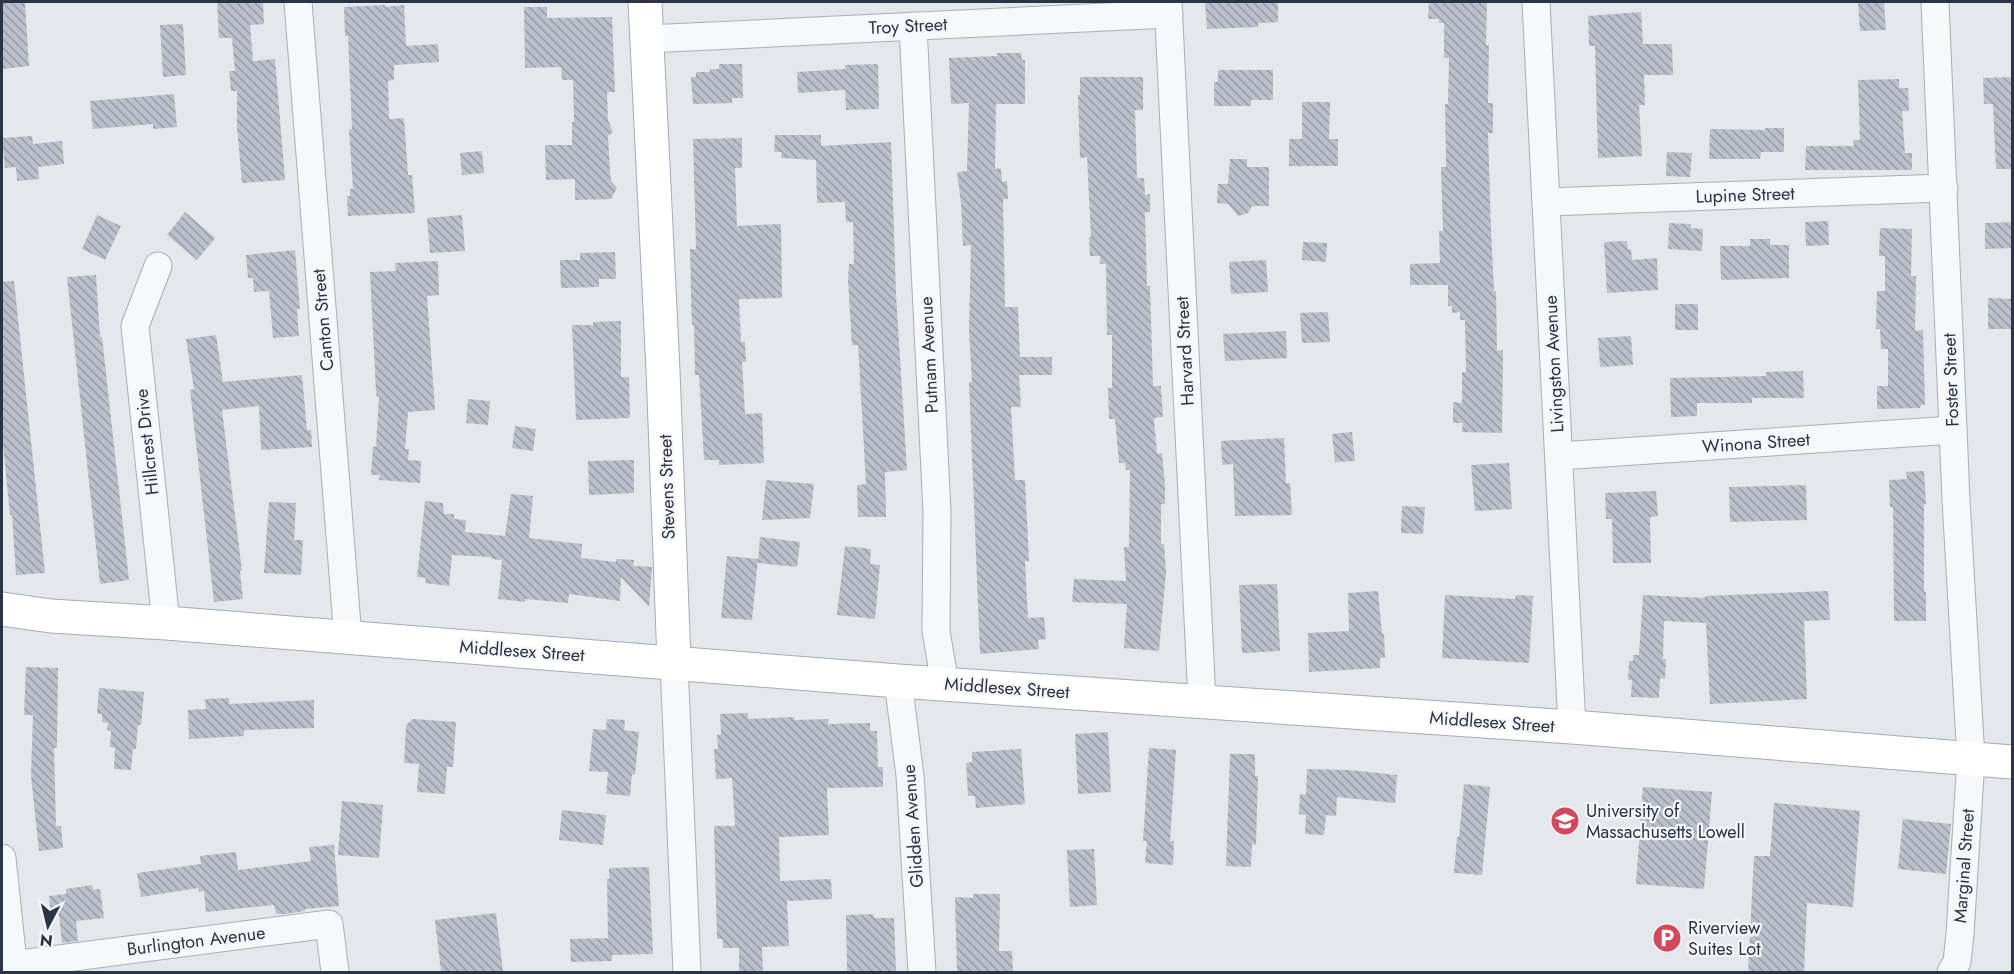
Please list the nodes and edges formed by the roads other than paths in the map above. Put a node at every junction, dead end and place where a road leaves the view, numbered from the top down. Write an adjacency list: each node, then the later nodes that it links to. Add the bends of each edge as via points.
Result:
1 (298, 2): 15 (street, Canton Street)
2 (645, 2): 7 (main road, Stevens Street)
3 (1536, 2): 9 (street, Livingston Avenue)
4 (1935, 2): 8 (street, Foster Street)
5 (1168, 8): 6 (street, Troy Street); 19 (street, Harvard Street)
6 (913, 26): 7 (street, Troy Street); 18 (street, Putnam Avenue, via 937,512 936,631)
7 (647, 39): 16 (main road, Stevens Street)
8 (1944, 188): 9 (street, Lupine Street); 11 (street, Foster Street)
9 (1546, 202): 12 (street, Livingston Avenue)
10 (158, 266): 14 (street, Hillcrest Drive, via 135,326)
11 (1953, 430): 12 (street, Winona Street); 21 (street, Foster Street)
12 (1559, 456): 20 (street, Livingston Avenue)
13 (2, 609): 14 (main road, Middlesex Street)
14 (166, 623): 15 (main road, Middlesex Street)
15 (348, 638): 16 (main road, Middlesex Street)
16 (674, 662): 17 (main road, Middlesex Street); 26 (street, Stevens Street)
17 (898, 681): 18 (main road, Middlesex Street); 27 (street, Glidden Avenue, via 910,776)
18 (945, 684): 19 (main road, Middlesex Street)
19 (1202, 701): 20 (main road, Middlesex Street)
20 (1572, 727): 21 (main road, Middlesex Street)
21 (1971, 759): 22 (main road, Middlesex Street); 28 (street, Marginal Street, via 1958,952)
22 (2013, 762)
23 (2, 858): 24 (street)
24 (14, 969): 25 (street, Burlington Avenue, via 329,924)
25 (336, 972)
26 (687, 972)
27 (922, 972)
28 (1951, 972)

